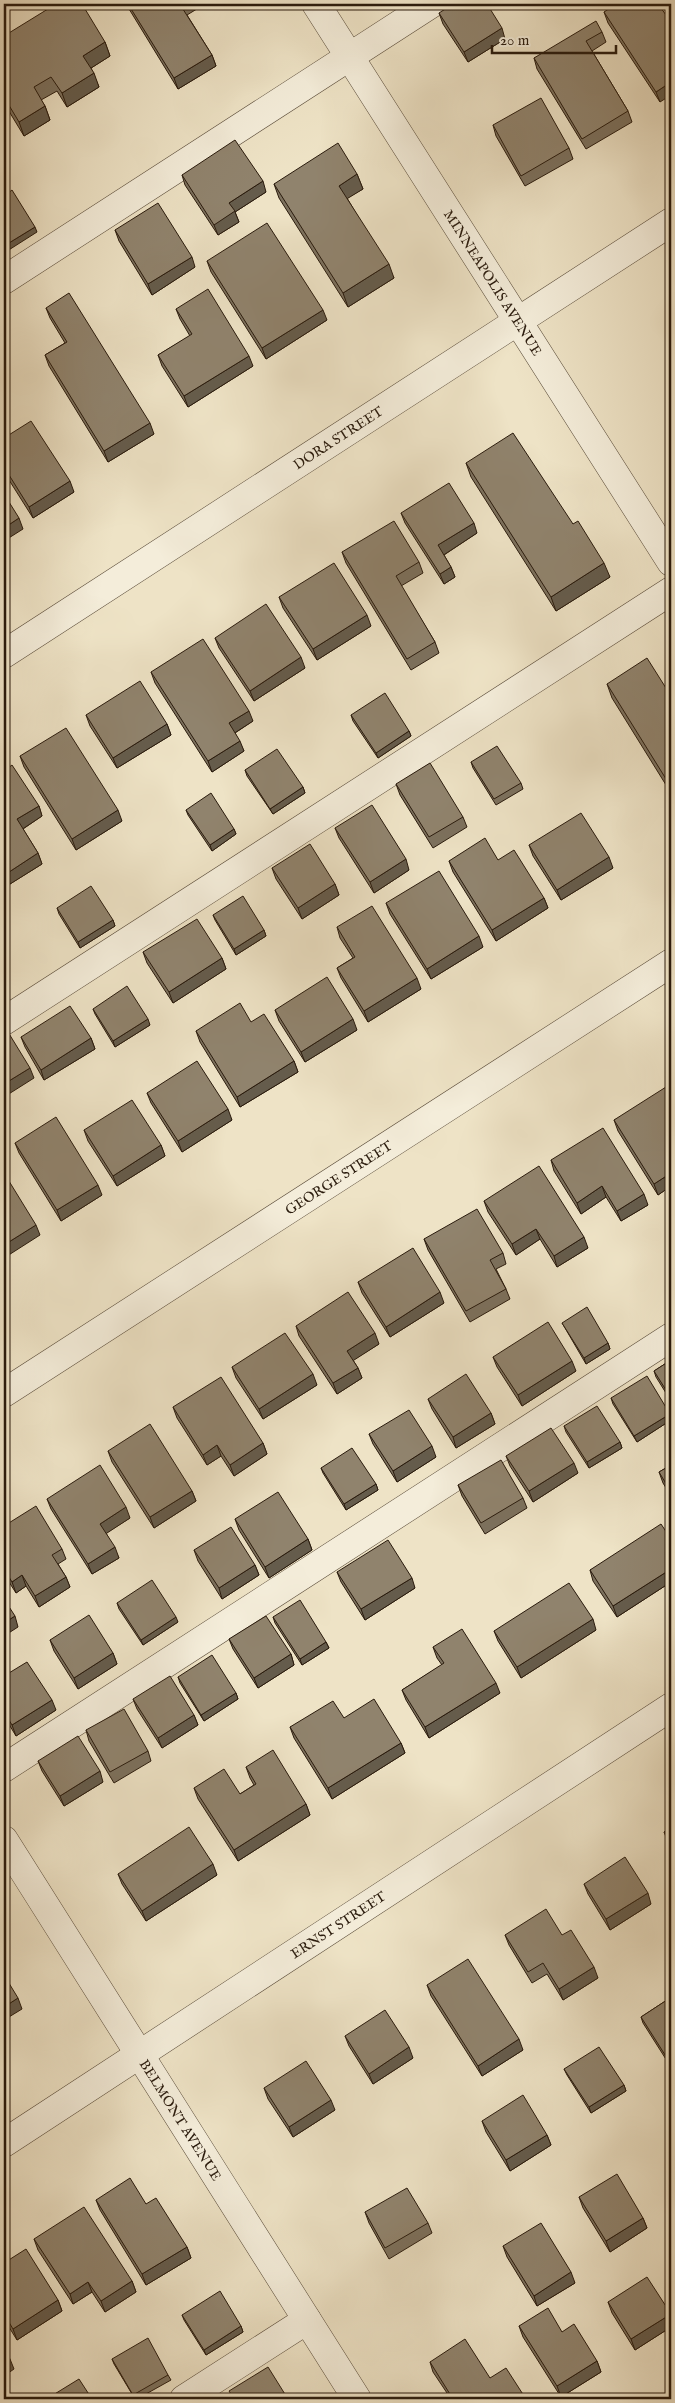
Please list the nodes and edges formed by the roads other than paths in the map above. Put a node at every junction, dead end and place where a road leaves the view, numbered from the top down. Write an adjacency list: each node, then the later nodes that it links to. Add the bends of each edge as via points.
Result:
1 (316, 4): 3 (street, MINNEAPOLIS AVENUE)
2 (430, 4): 3 (street)
3 (349, 56): 5 (street); 6 (street, MINNEAPOLIS AVENUE)
4 (671, 222): 6 (street, DORA STREET)
5 (4, 280)
6 (518, 322): 7 (street, MINNEAPOLIS AVENUE); 9 (street, DORA STREET)
7 (671, 562)
8 (671, 591): 11 (street)
9 (4, 654)
10 (671, 962): 13 (street, GEORGE STREET)
11 (4, 1022)
12 (671, 1337): 15 (street)
13 (4, 1393)
14 (671, 1707): 17 (street, ERNST STREET)
15 (4, 1768)
16 (4, 1840): 17 (street, BELMONT AVENUE)
17 (140, 2055): 18 (street, ERNST STREET); 19 (street, BELMONT AVENUE)
18 (4, 2143)
19 (307, 2320): 20 (street); 21 (street, BELMONT AVENUE)
20 (184, 2399)
21 (357, 2399)

